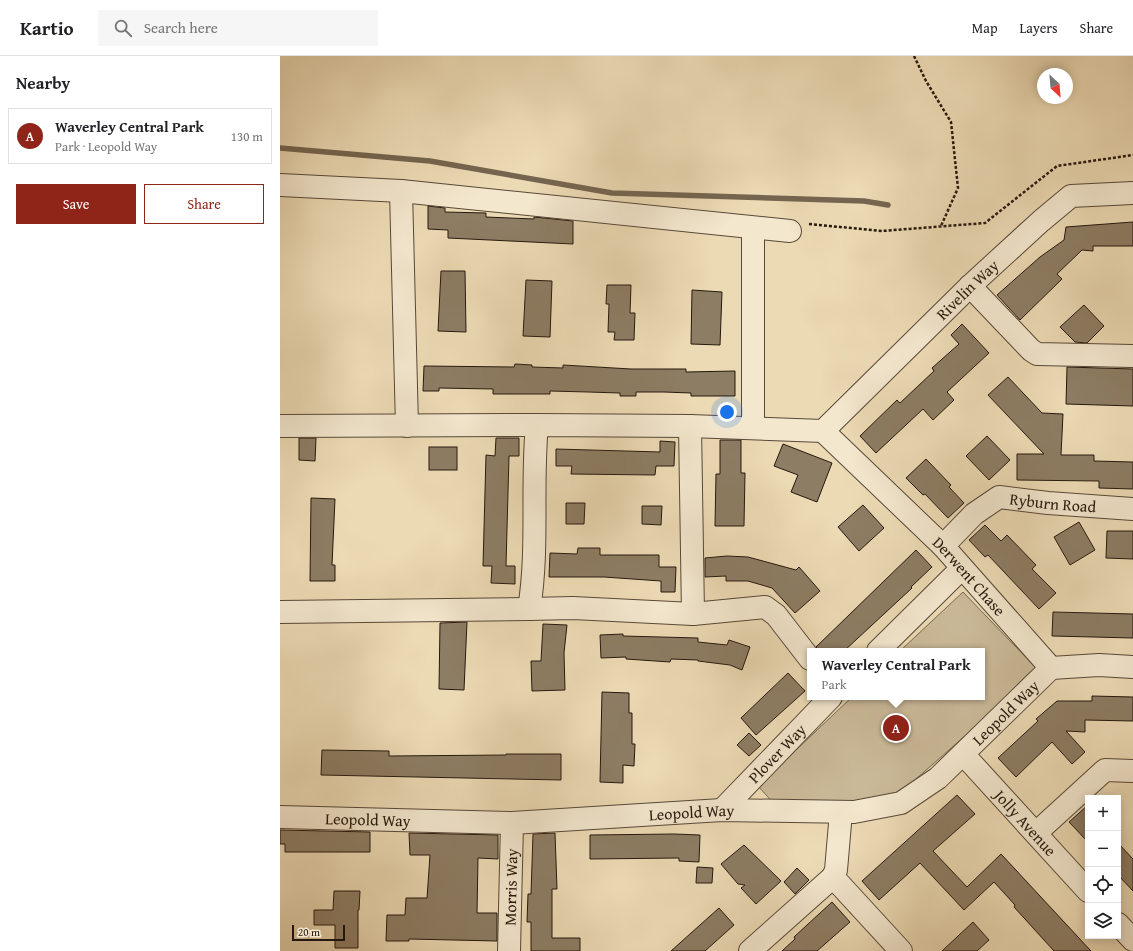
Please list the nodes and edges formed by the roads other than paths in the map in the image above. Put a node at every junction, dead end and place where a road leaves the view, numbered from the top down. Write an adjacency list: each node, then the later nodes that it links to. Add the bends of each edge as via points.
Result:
1 (280, 185): 2 (street)
2 (401, 191): 5 (street); 10 (street)
3 (1133, 193): 6 (street, Rivelin Way, via 1071,196)
4 (796, 227): 5 (street)
5 (753, 228): 12 (street)
6 (970, 286): 7 (street, via 1037,354); 13 (street, Rivelin Way)
7 (1133, 356)
8 (537, 425): 10 (street); 11 (street); 17 (street, via 534,453 533,585)
9 (280, 426): 10 (street)
10 (406, 426)
11 (690, 426): 12 (street); 19 (street)
12 (752, 428): 13 (street)
13 (823, 431): 15 (street, Derwent Chase)
14 (1133, 509): 15 (street, Ryburn Road, via 1000,497 974,514)
15 (943, 546): 16 (street, Derwent Chase)
16 (962, 568): 20 (street); 23 (street, Derwent Chase)
17 (529, 609): 18 (street); 19 (street, via 573,608)
18 (280, 612)
19 (693, 614): 21 (street, via 765,607 776,616)
20 (881, 648)
21 (807, 655)
22 (1133, 667): 23 (street, via 1099,665)
23 (1051, 668): 25 (street, Leopold Way)
24 (828, 700): 27 (street, Plover Way)
25 (963, 754): 28 (street, Leopold Way, via 938,778 901,803); 31 (street, Jolly Avenue)
26 (1133, 771): 31 (street, via 1105,770)
27 (722, 810): 28 (street, Leopold Way); 30 (street, Leopold Way)
28 (841, 812): 32 (street, via 836,870)
29 (280, 817): 30 (street, Leopold Way)
30 (512, 823): 36 (street, Morris Way)
31 (1036, 833): 33 (street, Jolly Avenue)
32 (833, 877): 37 (street); 38 (street)
33 (1085, 888)
34 (1121, 927): 35 (street)
35 (1133, 940)
36 (510, 951)
37 (750, 951)
38 (901, 951)

